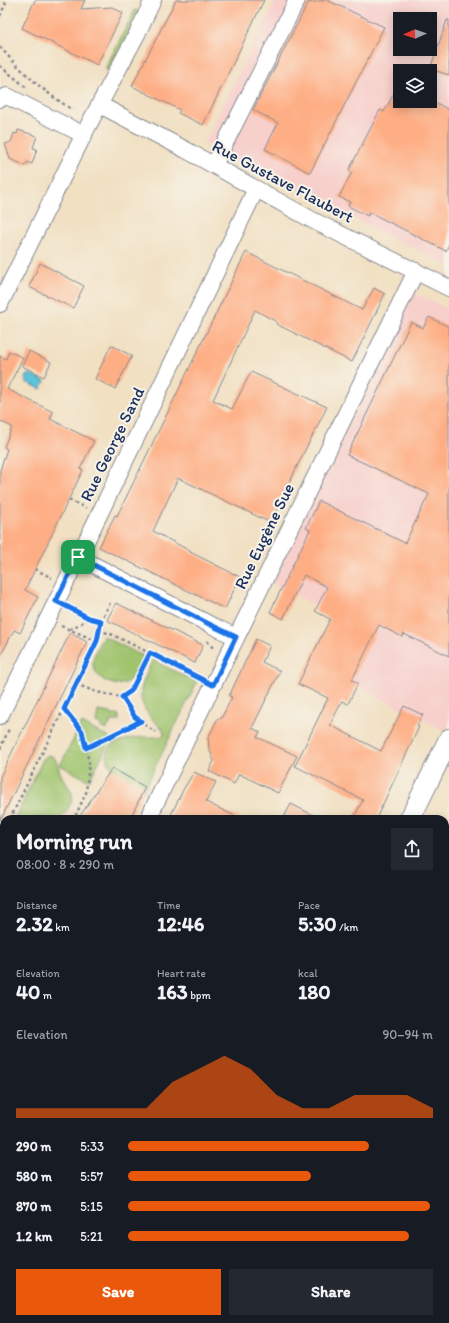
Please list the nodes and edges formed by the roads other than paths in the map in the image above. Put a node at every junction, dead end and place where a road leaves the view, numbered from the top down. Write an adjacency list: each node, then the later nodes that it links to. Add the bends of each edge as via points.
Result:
1 (153, 0): 4 (street)
2 (297, 0): 6 (street)
3 (0, 99): 5 (street, via 7,96)
4 (100, 104): 5 (street); 6 (street, Rue Gustave Flaubert)
5 (84, 135): 10 (street)
6 (214, 165): 7 (street, Rue Gustave Flaubert)
7 (256, 189): 8 (street, Rue Gustave Flaubert, via 314,221); 11 (street, Rue George Sand)
8 (416, 271): 9 (street, Rue Gustave Flaubert); 12 (street, Rue Eugène Sue)
9 (449, 288)
10 (0, 304)
11 (78, 557): 12 (street); 13 (street, Rue George Sand)
12 (236, 637): 15 (street, Rue Eugène Sue)
13 (0, 716)
14 (449, 739): 16 (main road)
15 (150, 815)
16 (412, 815)

